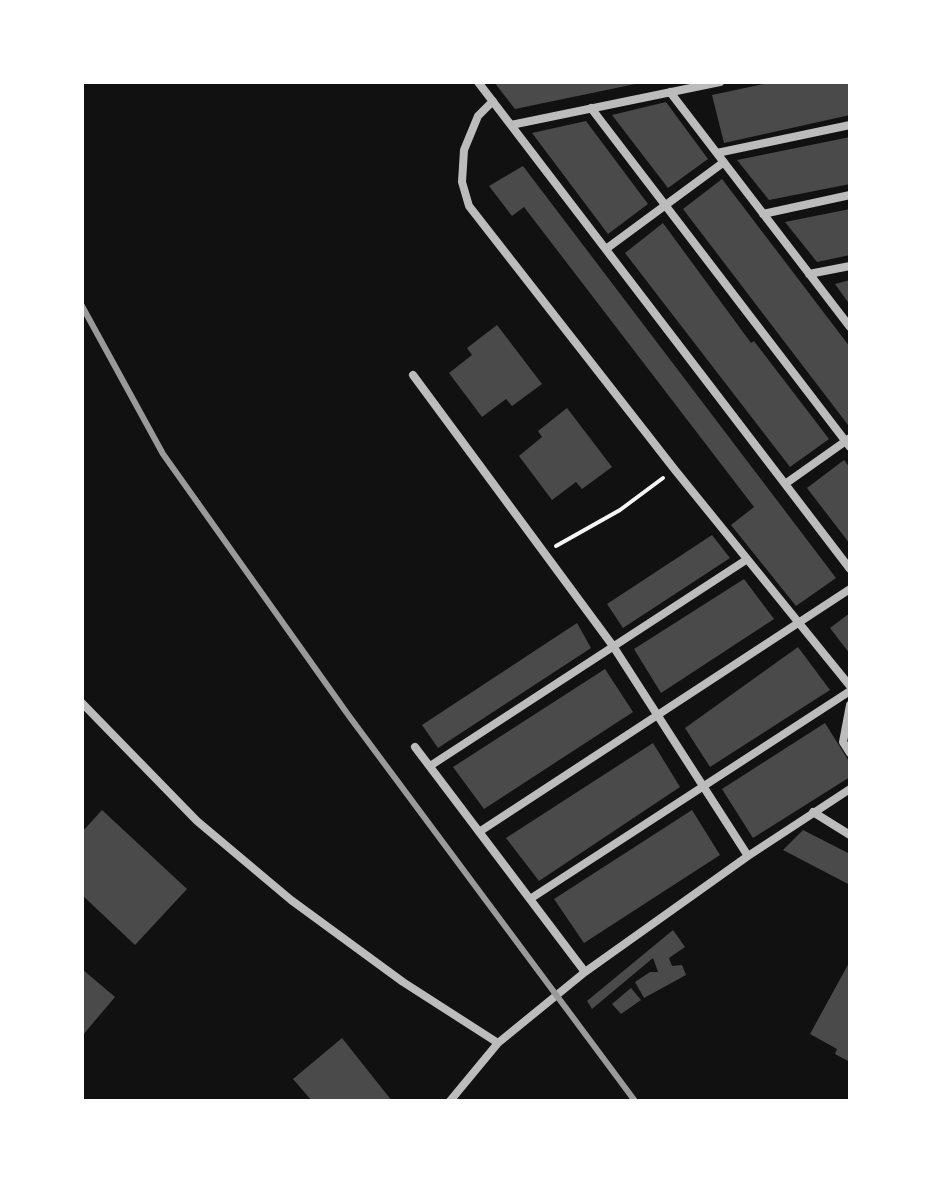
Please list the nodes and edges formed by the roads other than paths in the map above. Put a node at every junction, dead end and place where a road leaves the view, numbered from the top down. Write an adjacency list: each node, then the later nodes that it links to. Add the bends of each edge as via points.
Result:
1 (478, 82): 4 (street)
2 (720, 82): 3 (street)
3 (670, 92): 5 (street); 8 (street)
4 (493, 101): 6 (street); 20 (street, via 478,116 464,150 462,182 469,206)
5 (591, 108): 6 (street); 11 (street)
6 (511, 125): 13 (street)
7 (850, 125): 8 (street)
8 (717, 153): 9 (street)
9 (724, 162): 11 (street); 12 (street)
10 (850, 195): 12 (street)
11 (665, 206): 13 (street); 18 (street)
12 (763, 214): 15 (street)
13 (606, 249): 19 (street)
14 (850, 266): 15 (street)
15 (809, 274): 16 (street)
16 (850, 327)
17 (413, 375): 24 (street)
18 (848, 442): 19 (street)
19 (785, 484): 21 (street)
20 (746, 560): 23 (street); 24 (street)
21 (850, 569)
22 (850, 589): 23 (street)
23 (798, 622): 25 (street); 28 (street)
24 (613, 646): 28 (street); 31 (street)
25 (850, 689): 32 (street)
26 (82, 703): 40 (street, via 197,821 291,900)
27 (850, 705): 30 (street, via 843,742)
28 (656, 716): 32 (street); 35 (street)
29 (415, 747): 31 (street)
30 (850, 753)
31 (430, 766): 35 (street)
32 (703, 787): 37 (street); 38 (street)
33 (850, 789): 34 (street)
34 (813, 812): 36 (street); 37 (street)
35 (479, 832): 38 (street)
36 (850, 835)
37 (748, 856): 39 (street)
38 (530, 899): 39 (street)
39 (585, 972): 40 (street)
40 (498, 1043): 41 (street)
41 (450, 1101)

